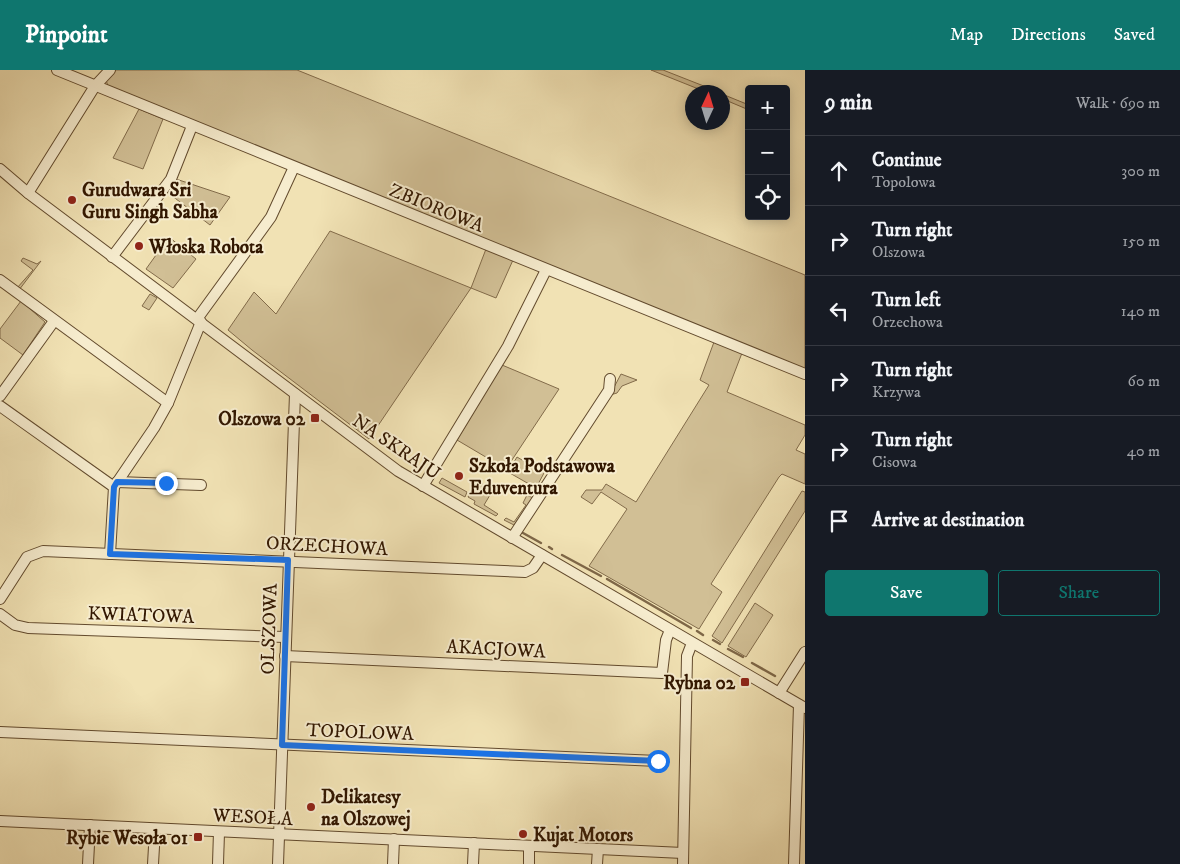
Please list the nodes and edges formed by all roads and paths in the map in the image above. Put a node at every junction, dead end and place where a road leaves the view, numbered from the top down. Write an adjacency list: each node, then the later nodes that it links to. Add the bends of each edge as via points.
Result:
1 (57, 70): 3 (street, ZBIOROWA)
2 (110, 70): 3 (street)
3 (95, 86): 4 (street, ZBIOROWA); 7 (street)
4 (192, 126): 5 (street, ZBIOROWA); 8 (street, via 171,179)
5 (294, 167): 9 (street, ZBIOROWA); 12 (street, via 271,217)
6 (0, 169): 7 (street, NA SKRAJU)
7 (28, 193): 8 (street, NA SKRAJU)
8 (112, 257): 12 (street, NA SKRAJU)
9 (546, 270): 13 (street, ZBIOROWA); 21 (street, via 508,346)
10 (0, 280): 11 (street)
11 (54, 321): 16 (street); 17 (street)
12 (199, 321): 15 (street, NA SKRAJU); 17 (street)
13 (805, 374)
14 (610, 379): 22 (street, via 609,390)
15 (295, 394): 21 (street, NA SKRAJU, via 392,467); 25 (street, OLSZOWA)
16 (0, 396)
17 (168, 404): 19 (street)
18 (0, 406): 19 (street)
19 (115, 484): 20 (street); 23 (street)
20 (201, 484)
21 (423, 486): 22 (street, NA SKRAJU)
22 (512, 538): 24 (street, NA SKRAJU)
23 (110, 554): 25 (street, ORZECHOWA); 26 (street, ORZECHOWA, via 43,551 27,557)
24 (542, 555): 25 (street, ORZECHOWA, via 533,568 525,572); 28 (street, NA SKRAJU)
25 (288, 560): 29 (street, OLSZOWA)
26 (0, 599)
27 (0, 614): 29 (street, KWIATOWA, via 15,625 28,628)
28 (670, 630): 30 (street, NA SKRAJU); 32 (street, AKACJOWA, via 662,673)
29 (285, 638): 32 (street, OLSZOWA)
30 (692, 643): 33 (street, NA SKRAJU); 47 (street, via 687,656)
31 (805, 652): 33 (street)
32 (285, 656): 36 (street, OLSZOWA)
33 (779, 693): 34 (street, NA SKRAJU)
34 (802, 706): 57 (street)
35 (0, 732): 36 (street, TOPOLOWA)
36 (282, 745): 37 (street, TOPOLOWA); 42 (street, OLSZOWA)
37 (658, 761)
38 (0, 821): 39 (street, WESOŁA)
39 (90, 825): 40 (street, WESOŁA); 48 (street)
40 (154, 829): 41 (street, WESOŁA); 49 (street)
41 (219, 832): 42 (street, WESOŁA); 50 (street)
42 (279, 835): 43 (street, WESOŁA); 51 (street, OLSZOWA)
43 (394, 839): 44 (street, WESOŁA); 52 (street)
44 (474, 843): 45 (street, WESOŁA); 53 (street)
45 (530, 846): 46 (street, WESOŁA); 54 (street)
46 (598, 849): 47 (street, WESOŁA); 55 (street)
47 (683, 853): 56 (street)
48 (88, 864)
49 (153, 864)
50 (218, 864)
51 (278, 864)
52 (393, 864)
53 (473, 864)
54 (529, 864)
55 (597, 864)
56 (683, 864)
57 (794, 864)

